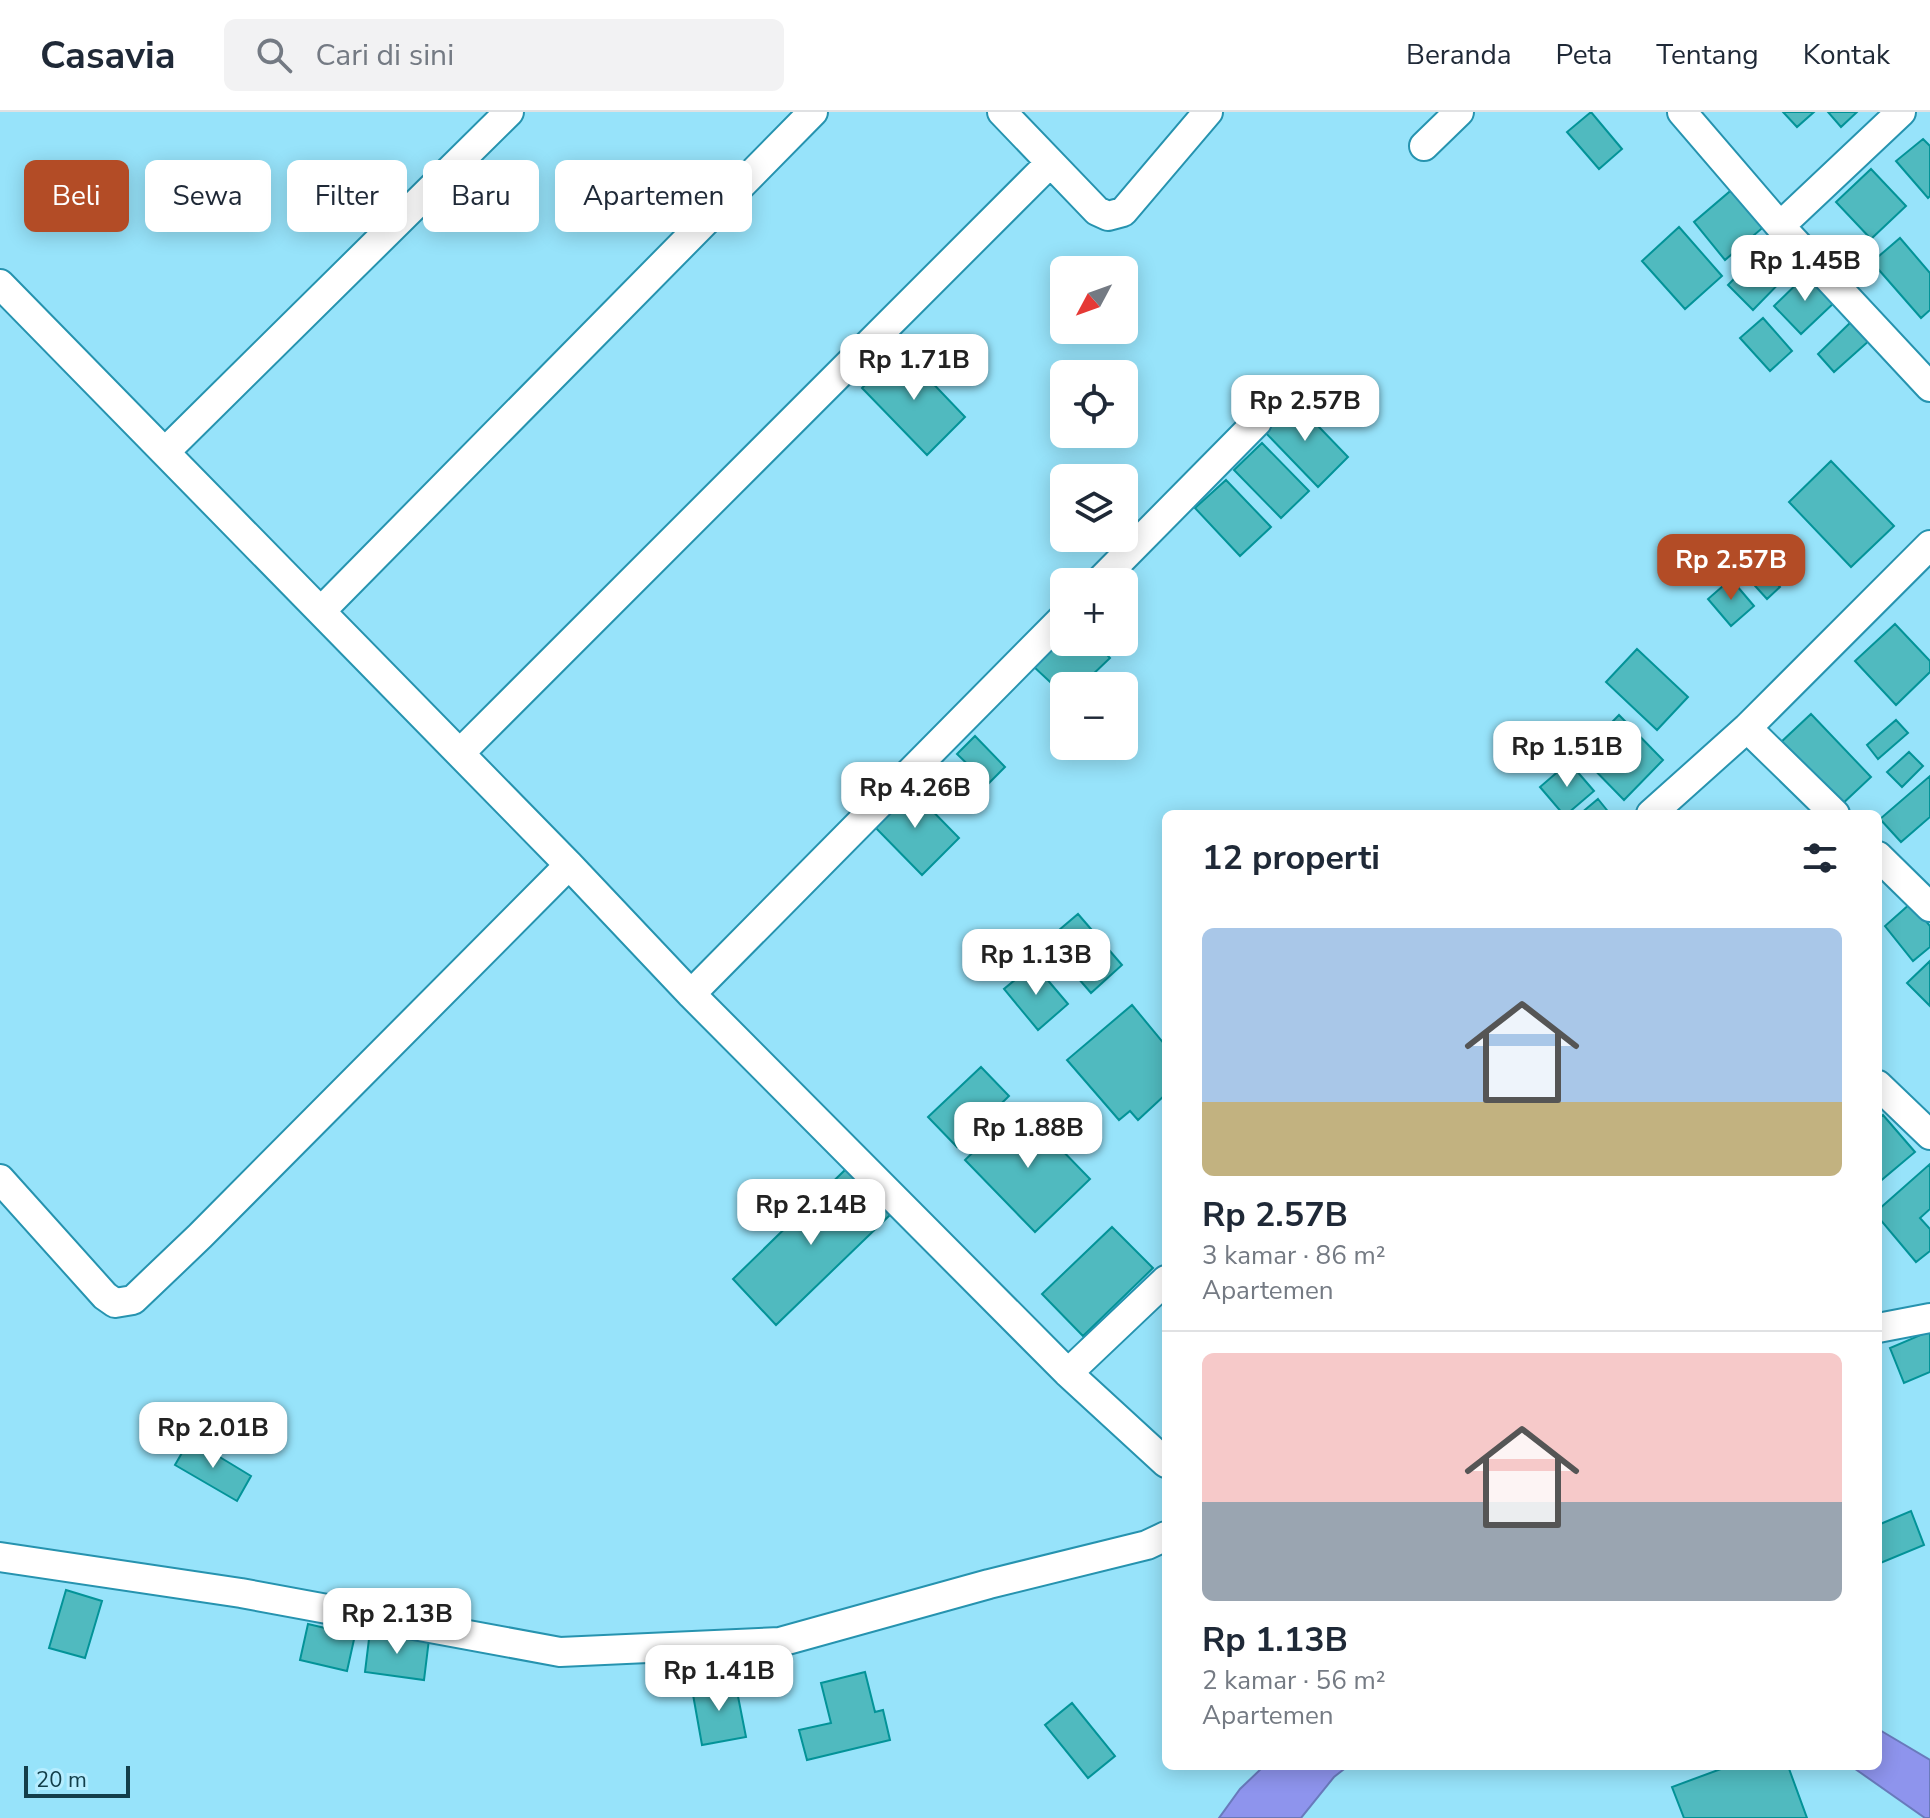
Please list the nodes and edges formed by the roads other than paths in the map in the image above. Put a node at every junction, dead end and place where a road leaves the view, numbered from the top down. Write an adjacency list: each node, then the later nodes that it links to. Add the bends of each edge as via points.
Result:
1 (509, 112): 14 (street)
2 (813, 112): 17 (street)
3 (1002, 112): 9 (street)
4 (1208, 112): 9 (street, via 1123,212 1108,216 1097,211)
5 (1459, 112): 8 (street)
6 (1682, 112): 10 (street)
7 (1901, 112): 10 (street)
8 (1424, 146)
9 (1050, 163): 20 (street)
10 (1780, 226): 12 (street)
11 (0, 284): 14 (street)
12 (1930, 387)
13 (1257, 422): 16 (street)
14 (165, 452): 17 (street)
15 (1930, 545): 19 (street)
16 (1113, 568)
17 (321, 611): 20 (street)
18 (1050, 631): 26 (street)
19 (1747, 728): 21 (street); 22 (street)
20 (460, 753): 24 (street)
21 (1655, 810)
22 (1831, 810)
23 (1882, 860): 25 (street)
24 (569, 865): 26 (street); 29 (street, via 133,1300 115,1303 105,1296)
25 (1930, 907)
26 (691, 994): 33 (street)
27 (1882, 1089): 28 (street)
28 (1930, 1135)
29 (0, 1179)
30 (1162, 1284): 33 (street)
31 (1930, 1318): 32 (street)
32 (1882, 1327)
33 (1068, 1373): 34 (street)
34 (1162, 1459)
35 (1162, 1538): 36 (street, via 780,1642 560,1652 241,1593)
36 (0, 1557)

